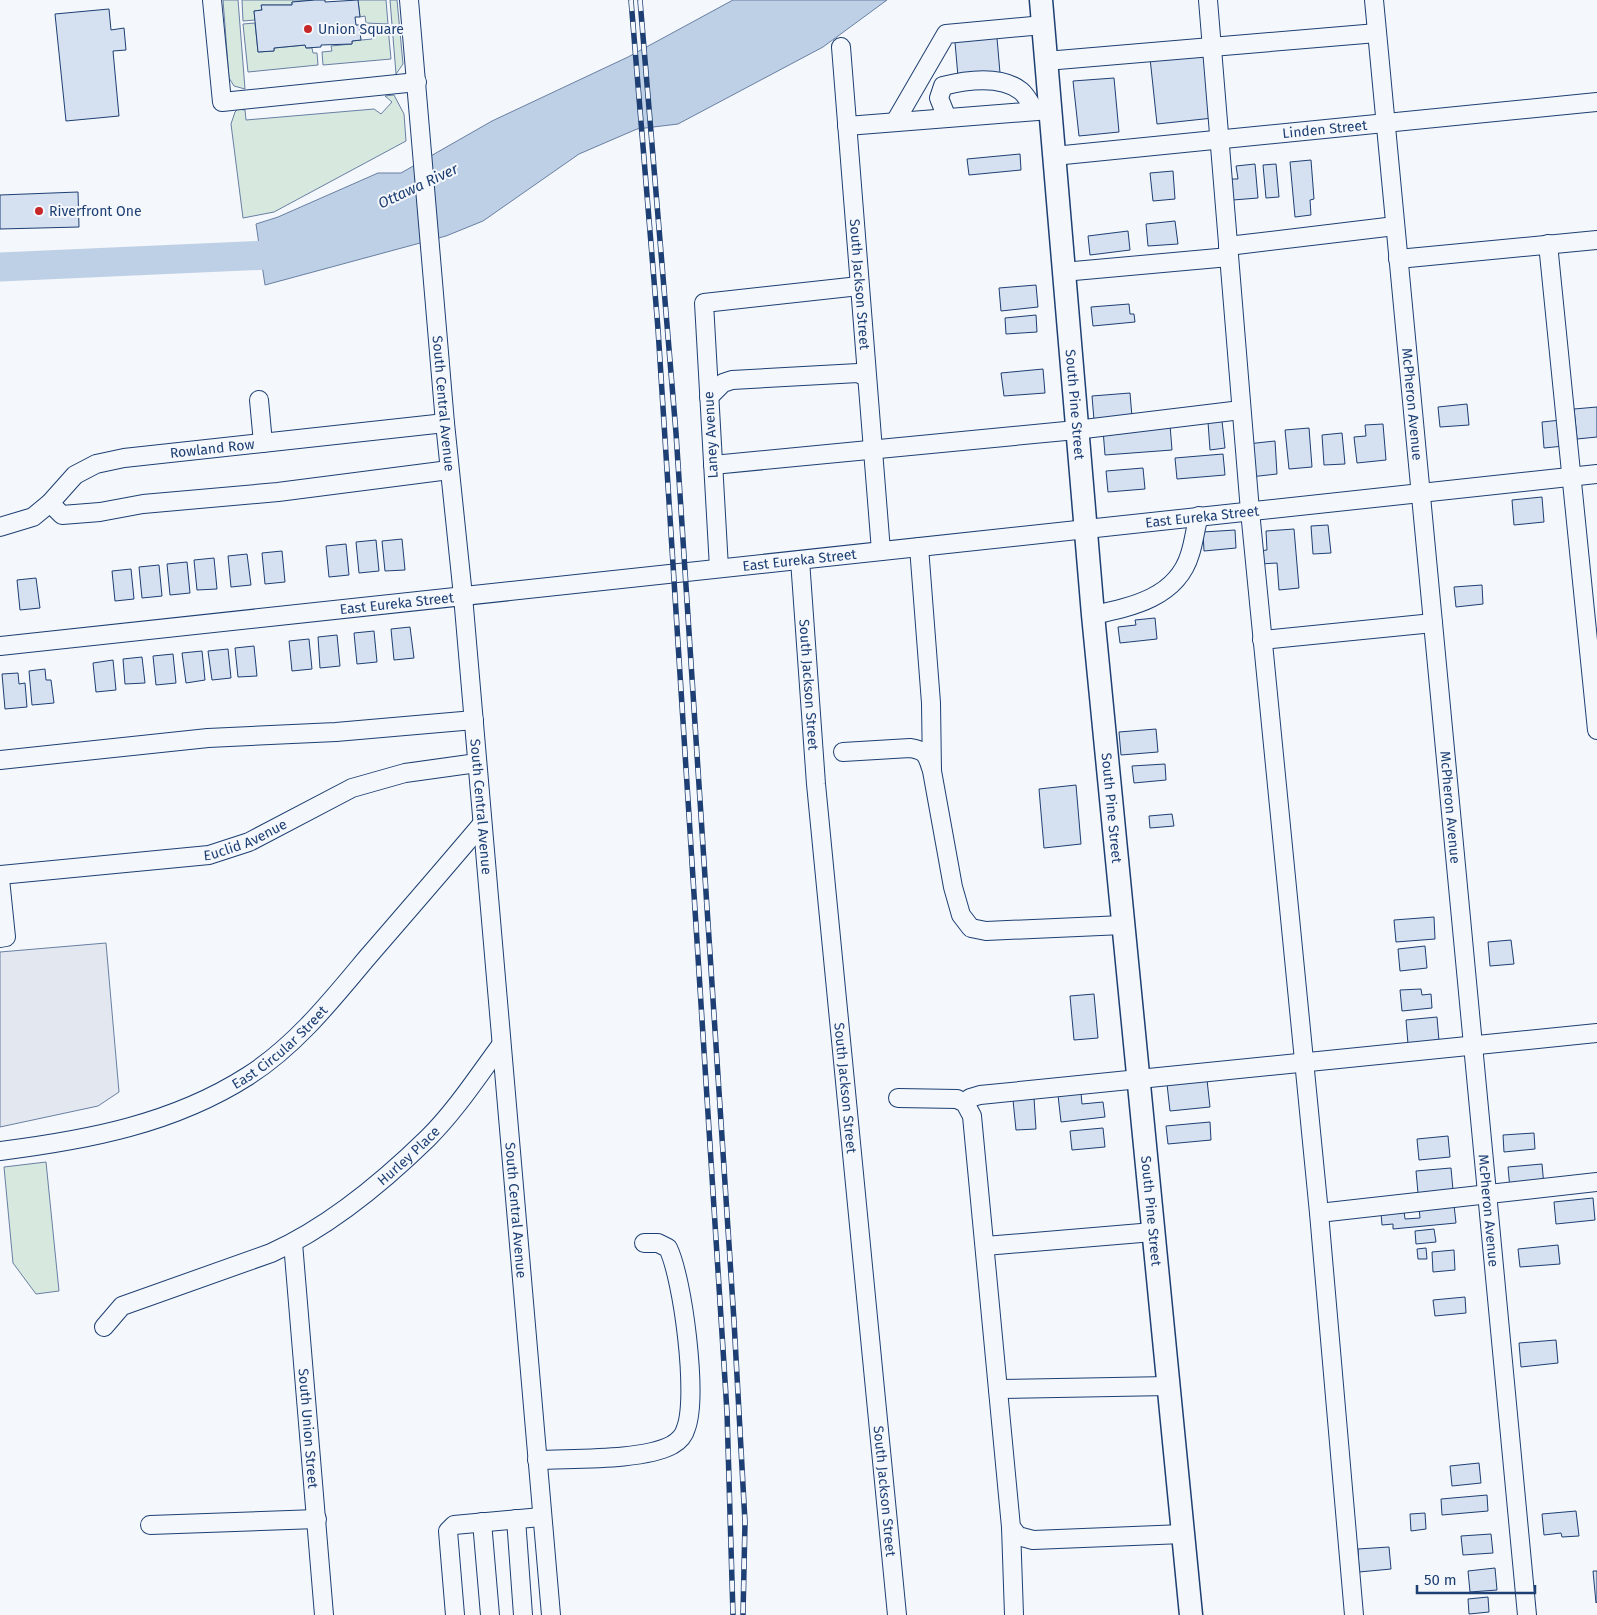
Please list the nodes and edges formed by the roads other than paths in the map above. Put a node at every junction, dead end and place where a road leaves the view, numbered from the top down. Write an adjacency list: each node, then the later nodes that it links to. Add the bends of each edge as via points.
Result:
1 (212, 0): 11 (street, via 222,102)
2 (409, 0): 11 (street, South Central Avenue)
3 (1041, 0): 6 (main road, South Pine Street)
4 (1208, 0): 9 (street)
5 (1374, 0): 7 (street, McPheron Avenue)
6 (1043, 25): 10 (main road, South Pine Street); 15 (street, via 946,34)
7 (1377, 33): 9 (street); 16 (street, McPheron Avenue)
8 (841, 47): 17 (street, South Jackson Street)
9 (1212, 47): 10 (street); 18 (street)
10 (1046, 62): 13 (main road, South Pine Street)
11 (417, 82): 31 (street, South Central Avenue)
12 (1597, 102): 16 (street, Linden Street)
13 (1042, 111): 14 (street); 14 (street, via 1021,91 999,81 959,82 943,86 938,98); 19 (main road, South Pine Street)
14 (947, 118): 15 (street)
15 (895, 122): 17 (street)
16 (1386, 123): 18 (street, Linden Street); 20 (street, McPheron Avenue)
17 (847, 126): 26 (street, South Jackson Street)
18 (1220, 140): 19 (street, Linden Street); 23 (street)
19 (1054, 156): 25 (main road, South Pine Street)
20 (1395, 226): 23 (street); 24 (street, McPheron Avenue)
21 (1597, 240): 22 (street)
22 (1548, 244): 24 (street); 38 (street)
23 (1229, 251): 25 (street); 30 (street)
24 (1398, 259): 39 (street, McPheron Avenue)
25 (1063, 272): 32 (main road, South Pine Street)
26 (858, 286): 27 (street, South Jackson Street); 28 (street, Laney Avenue, via 704,303)
27 (866, 377): 28 (street, via 858,373 732,380 722,383); 34 (street, South Jackson Street)
28 (709, 397): 35 (street, Laney Avenue)
29 (259, 400): 33 (street)
30 (1242, 410): 32 (street); 41 (street)
31 (445, 424): 33 (street, Rowland Row); 36 (street, South Central Avenue)
32 (1076, 430): 34 (street); 44 (main road, South Pine Street)
33 (263, 443): 40 (street, Rowland Row, via 96,464 75,475)
34 (873, 450): 35 (street); 46 (street, South Jackson Street)
35 (713, 465): 48 (street, Laney Avenue)
36 (449, 470): 40 (street, via 75,514 62,515); 49 (street, South Central Avenue)
37 (1597, 474): 38 (street, East Eureka Street)
38 (1572, 476): 39 (street, East Eureka Street); 55 (street)
39 (1421, 493): 41 (street, East Eureka Street); 51 (street, McPheron Avenue)
40 (50, 503): 43 (street, Rowland Row, via 33,517)
41 (1250, 511): 42 (street, East Eureka Street); 52 (street)
42 (1199, 516): 44 (street, East Eureka Street); 50 (street, via 1190,556 1167,588 1141,604)
43 (0, 527)
44 (1085, 529): 45 (street, East Eureka Street); 50 (main road, South Pine Street)
45 (919, 547): 46 (street, East Eureka Street); 59 (street, via 931,703)
46 (881, 551): 47 (street, East Eureka Street)
47 (800, 560): 48 (street, East Eureka Street); 96 (street, South Jackson Street, via 816,784)
48 (719, 568): 49 (street, East Eureka Street)
49 (463, 596): 53 (street, East Eureka Street); 54 (street, South Central Avenue)
50 (1093, 615): 63 (main road, South Pine Street)
51 (1433, 623): 52 (street); 67 (street, McPheron Avenue)
52 (1262, 640): 68 (street)
53 (0, 646)
54 (474, 720): 57 (street, via 336,732 208,738); 58 (street, South Central Avenue)
55 (1597, 730)
56 (843, 752): 59 (street, via 920,750 928,755)
57 (0, 760)
58 (477, 763): 60 (street, South Central Avenue); 61 (street, Euclid Avenue, via 406,773 352,788 249,842 209,855)
59 (932, 770): 63 (street, via 954,887 962,915 971,928 986,931)
60 (482, 824): 66 (street, South Central Avenue); 72 (street, East Circular Street, via 320,1013 249,1075 200,1102 139,1125 90,1137)
61 (0, 875)
62 (0, 879): 64 (street, via 6,937)
63 (1123, 925): 69 (main road, South Pine Street)
64 (0, 938)
65 (1597, 1033): 67 (street)
66 (501, 1045): 77 (street, Hurley Place, via 429,1137 356,1201); 83 (street, South Central Avenue)
67 (1473, 1046): 68 (street); 74 (street, McPheron Avenue)
68 (1304, 1063): 69 (street); 75 (street)
69 (1139, 1080): 71 (street, via 980,1095); 76 (main road, South Pine Street)
70 (898, 1098): 71 (street, via 957,1099)
71 (965, 1103): 79 (street, via 972,1116)
72 (0, 1151)
73 (1597, 1182): 74 (street)
74 (1487, 1194): 75 (street); 100 (street, McPheron Avenue)
75 (1318, 1213): 99 (street)
76 (1154, 1232): 79 (street); 81 (main road, South Pine Street)
77 (293, 1243): 80 (street, Hurley Place, via 122,1306); 85 (street, South Union Street)
78 (644, 1243): 83 (street, via 658,1243 668,1248 680,1284 690,1397 687,1426 682,1438 659,1450)
79 (985, 1246): 82 (street)
80 (104, 1327)
81 (1168, 1386): 82 (street); 90 (main road, South Pine Street)
82 (998, 1389): 89 (street)
83 (537, 1460): 84 (street, South Central Avenue)
84 (541, 1517): 86 (street); 95 (street, South Central Avenue)
85 (317, 1519): 88 (street); 91 (street, South Union Street)
86 (516, 1519): 87 (street); 94 (street)
87 (482, 1522): 92 (street, via 454,1525 448,1531); 93 (street)
88 (150, 1525)
89 (1012, 1528): 90 (street, via 1018,1536 1033,1540); 97 (street)
90 (1183, 1534): 98 (main road, South Pine Street)
91 (324, 1615)
92 (455, 1615)
93 (490, 1615)
94 (524, 1615)
95 (551, 1615)
96 (897, 1615)
97 (1014, 1615)
98 (1191, 1615)
99 (1354, 1615)
100 (1527, 1615)

